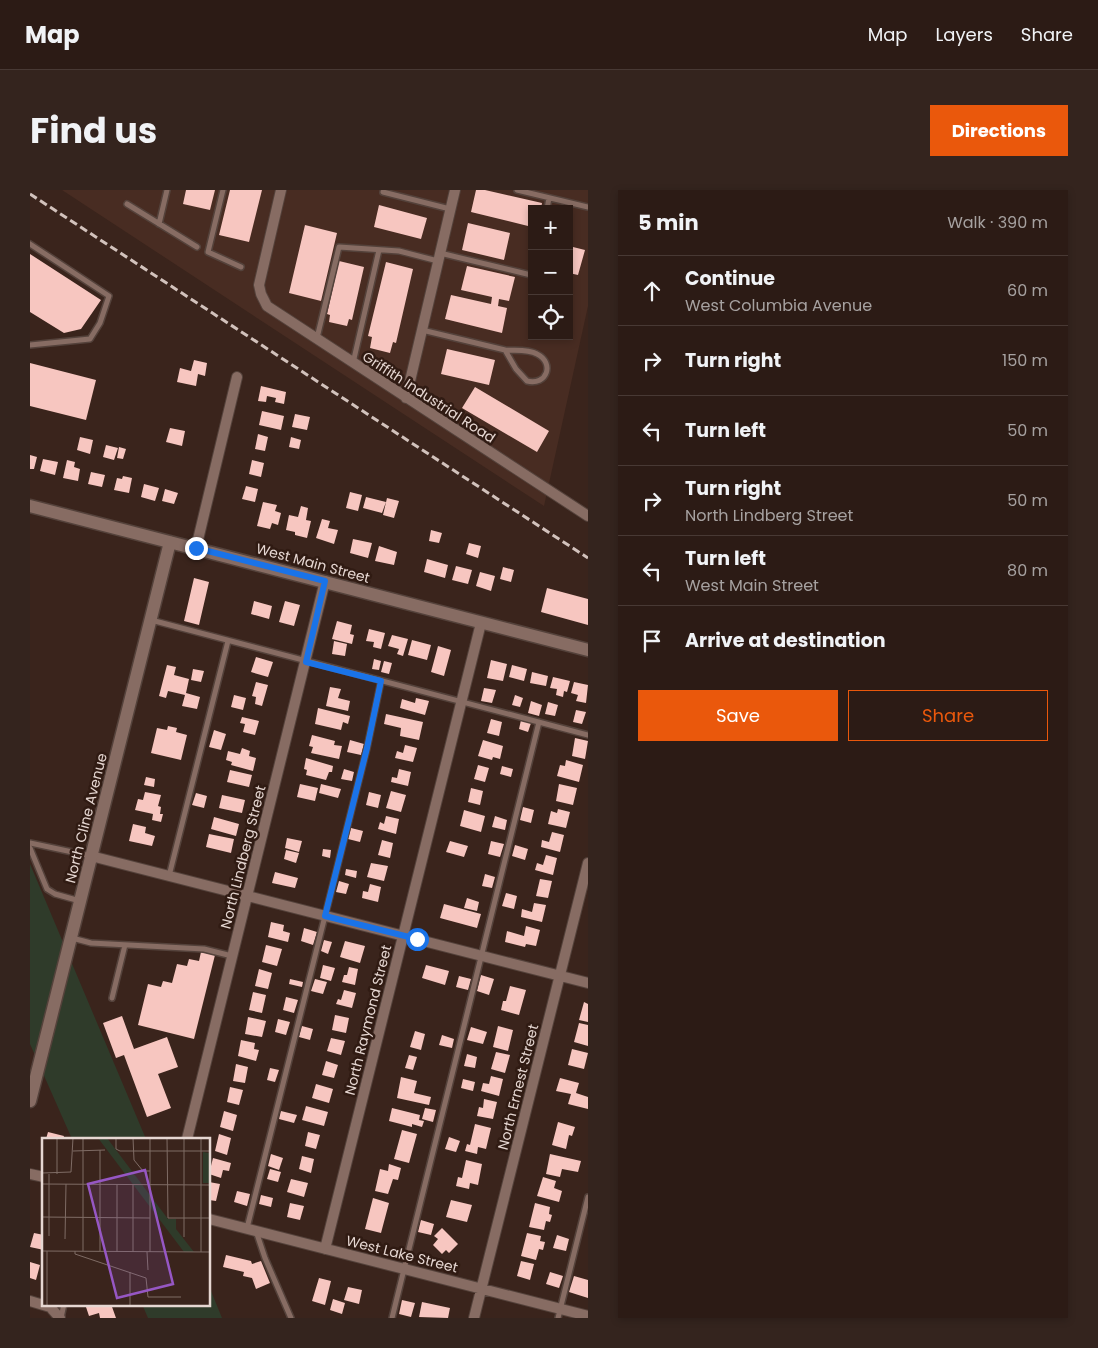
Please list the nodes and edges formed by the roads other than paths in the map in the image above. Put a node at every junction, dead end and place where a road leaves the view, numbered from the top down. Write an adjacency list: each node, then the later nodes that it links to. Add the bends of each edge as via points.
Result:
1 (167, 190): 12 (lane)
2 (223, 190): 17 (lane, via 208,252)
3 (281, 190): 20 (street, Griffith Industrial Road, via 260,279 260,294 270,309)
4 (455, 190): 11 (street)
5 (517, 190): 7 (lane)
6 (383, 192): 11 (lane)
7 (550, 198): 9 (lane); 10 (lane)
8 (127, 204): 12 (lane)
9 (548, 205)
10 (588, 207)
11 (451, 209): 16 (street)
12 (159, 224): 14 (lane)
13 (30, 244): 21 (lane, via 109,296 100,323 90,339)
14 (196, 247)
15 (379, 250): 16 (lane); 20 (lane, via 339,247); 23 (lane)
16 (439, 257): 18 (lane); 19 (street)
17 (241, 267)
18 (528, 274)
19 (422, 330): 22 (lane); 25 (street)
20 (317, 340): 23 (street, Griffith Industrial Road)
21 (30, 345)
22 (505, 350): 22 (lane, via 527,381 536,382 544,377 547,364 536,353)
23 (353, 363): 25 (street, Griffith Industrial Road)
24 (237, 377): 29 (street)
25 (406, 398): 27 (street, Griffith Industrial Road)
26 (30, 506): 28 (street, West Main Street)
27 (588, 516)
28 (170, 542): 29 (street, West Main Street); 31 (street, North Cline Avenue)
29 (196, 548): 30 (street, West Main Street)
30 (325, 581): 32 (street, West Main Street); 35 (street, North Lindberg Street)
31 (150, 620): 33 (lane); 42 (street, North Cline Avenue)
32 (481, 623): 34 (street, West Main Street); 37 (street, North Raymond Street)
33 (228, 641): 35 (lane); 44 (lane)
34 (588, 650)
35 (306, 662): 36 (lane); 45 (street, North Lindberg Street)
36 (381, 681): 37 (lane); 47 (lane)
37 (462, 702): 38 (lane); 48 (street, North Raymond Street)
38 (539, 722): 39 (lane); 52 (lane)
39 (588, 734)
40 (30, 843): 42 (lane)
41 (30, 848): 46 (lane, via 47,889)
42 (91, 856): 44 (street); 46 (street, North Cline Avenue)
43 (588, 863): 53 (street, North Ernest Street)
44 (169, 876): 45 (street)
45 (247, 896): 47 (street); 51 (street, North Lindberg Street)
46 (80, 901): 49 (street, North Cline Avenue)
47 (325, 916): 48 (street); 60 (lane)
48 (404, 936): 52 (street); 61 (street, North Raymond Street)
49 (71, 938): 50 (lane); 56 (street, North Cline Avenue)
50 (125, 945): 51 (lane, via 204,949); 55 (lane)
51 (232, 956): 57 (street, North Lindberg Street)
52 (482, 956): 53 (street); 62 (lane)
53 (560, 976): 54 (street); 63 (street, North Ernest Street)
54 (588, 983)
55 (112, 998)
56 (30, 1101)
57 (187, 1138)
58 (588, 1197): 67 (lane)
59 (210, 1219): 60 (street, West Lake Street)
60 (252, 1230): 61 (street, West Lake Street); 70 (lane)
61 (325, 1249): 62 (street, West Lake Street)
62 (404, 1269): 63 (street, West Lake Street); 71 (lane)
63 (482, 1288): 67 (street, West Lake Street); 72 (street, North Ernest Street)
64 (30, 1301): 65 (street)
65 (42, 1305)
66 (47, 1306): 69 (street)
67 (559, 1313): 68 (street, West Lake Street)
68 (588, 1316)
69 (60, 1318)
70 (291, 1318)
71 (392, 1318)
72 (474, 1318)

